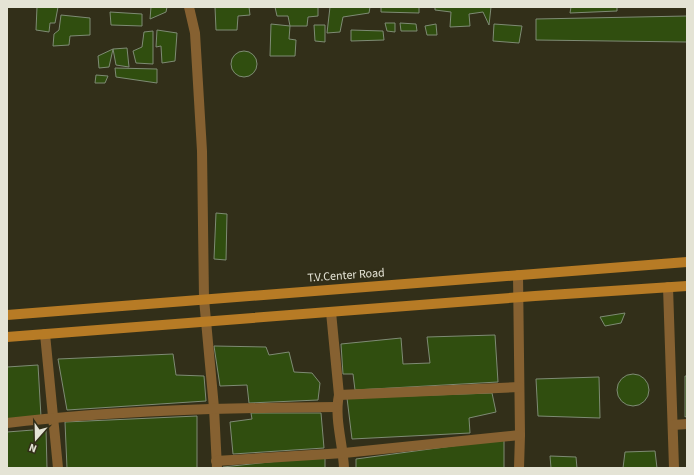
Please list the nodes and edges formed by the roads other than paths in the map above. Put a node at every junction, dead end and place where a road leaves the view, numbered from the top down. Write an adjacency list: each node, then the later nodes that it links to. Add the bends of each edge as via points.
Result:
1 (189, 7): 7 (street, via 195,33 202,151)
2 (687, 262): 3 (street, T.V.Center Road)
3 (518, 275): 6 (street); 7 (street, T.V.Center Road)
4 (687, 286): 5 (street)
5 (668, 287): 6 (street); 20 (street)
6 (518, 297): 8 (street); 13 (street)
7 (204, 299): 9 (street, T.V.Center Road); 10 (street)
8 (331, 312): 10 (street); 14 (street)
9 (7, 315)
10 (207, 322): 11 (street); 16 (street)
11 (45, 334): 12 (street); 17 (street)
12 (7, 337)
13 (519, 387): 14 (street); 21 (street)
14 (339, 395): 15 (street)
15 (336, 407): 16 (street); 22 (street)
16 (214, 408): 17 (street); 23 (street)
17 (54, 418): 18 (street); 24 (street)
18 (7, 423)
19 (687, 424): 20 (street)
20 (673, 425): 27 (street)
21 (520, 435): 22 (street); 26 (street)
22 (344, 453): 23 (street); 25 (street)
23 (216, 464)
24 (58, 468)
25 (344, 468)
26 (519, 468)
27 (674, 468)

